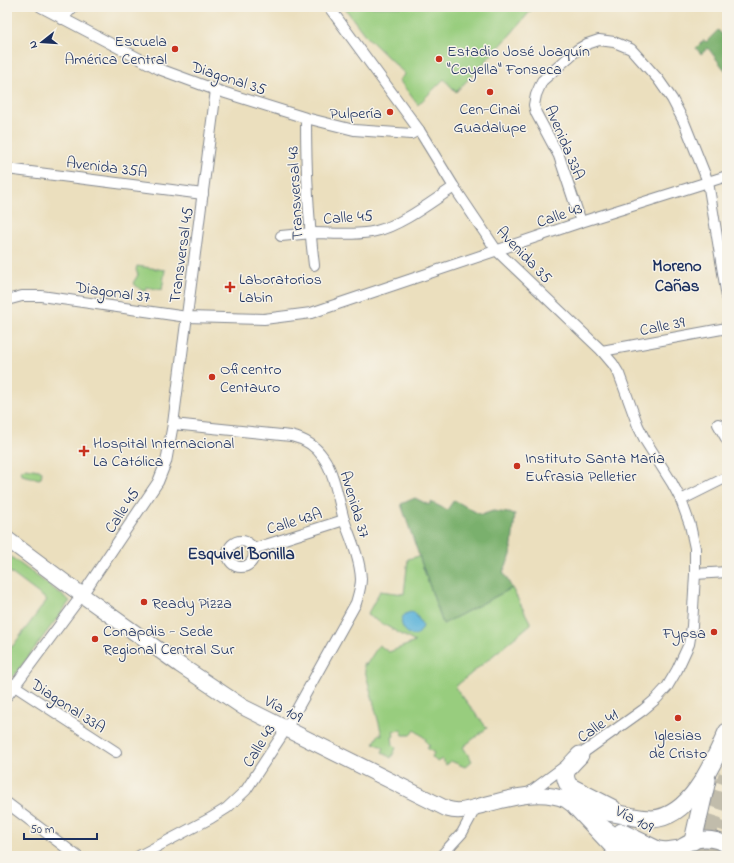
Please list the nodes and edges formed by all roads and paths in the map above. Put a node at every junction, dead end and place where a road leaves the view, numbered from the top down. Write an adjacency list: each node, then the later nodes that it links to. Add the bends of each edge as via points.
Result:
1 (41, 7): 4 (street, Diagonal 35)
2 (73, 7): 4 (street)
3 (329, 7): 7 (street, Avenida 35)
4 (62, 18): 5 (street, Diagonal 35, via 159,69)
5 (216, 90): 6 (street, Diagonal 35); 12 (street, Transversal 45)
6 (306, 118): 7 (street, Diagonal 35, via 354,130 411,134); 14 (street, Transversal 43)
7 (420, 130): 11 (street, Avenida 35)
8 (7, 169): 12 (street, Avenida 35A)
9 (727, 176): 10 (street, Calle 43)
10 (708, 182): 13 (street, Calle 43); 13 (street, Avenida 33A, via 684,122 658,79 631,49 614,42 599,40 577,50 542,81 534,105 559,156); 16 (street)
11 (454, 187): 14 (street, Calle 45, via 402,220 382,229 365,233); 17 (street, Avenida 35)
12 (203, 194): 22 (street, Transversal 45)
13 (581, 222): 17 (street, Calle 43)
14 (310, 233): 15 (street, Calle 45); 18 (street, Transversal 43)
15 (281, 236)
16 (723, 244): 19 (street)
17 (496, 251): 21 (street, Calle 43); 24 (street, Avenida 35)
18 (314, 265)
19 (727, 297)
20 (7, 300): 22 (street, Diagonal 37, via 22,296 41,296)
21 (311, 312): 22 (street, Diagonal 37, via 264,319)
22 (186, 317): 25 (street, Transversal 45)
23 (727, 328): 24 (street, Calle 39)
24 (602, 351): 29 (street, Avenida 35, via 619,374 638,426)
25 (173, 424): 30 (street, Avenida 37, via 274,434 300,438 309,443 319,451 328,464); 36 (street, Calle 45, via 166,462 158,482)
26 (718, 424): 27 (street)
27 (727, 440)
28 (727, 477): 29 (street)
29 (681, 500): 34 (street, Avenida 35, via 693,537)
30 (344, 520): 32 (street, Calle 43A); 35 (street, Avenida 37, via 359,563)
31 (7, 539): 36 (main road, Vía 109)
32 (253, 549)
33 (727, 572): 34 (street)
34 (695, 574): 42 (street, Calle 41, via 689,644 667,687 652,703)
35 (361, 580): 39 (street, Calle 43, via 356,603)
36 (82, 595): 37 (street, Calle 45); 39 (main road, Vía 109, via 243,707)
37 (11, 684): 38 (street, Calle 45); 41 (street, Diagonal 33A)
38 (7, 696)
39 (286, 729): 46 (main road, Vía 109, via 447,809 456,812); 52 (street, Calle 43, via 238,799 211,818)
40 (727, 732): 43 (highway)
41 (116, 752)
42 (580, 755): 44 (street, Calle 41); 48 (highway, via 564,776 569,786)
43 (709, 770): 48 (highway, via 691,796 671,813 653,819); 50 (highway)
44 (526, 796): 46 (main road, Vía 109); 47 (main road, Vía 109, via 556,796)
45 (7, 803): 51 (street)
46 (476, 807): 53 (street, via 462,833)
47 (576, 807): 48 (highway); 50 (main road, Vía 109, via 658,849); 54 (highway); 55 (main road, Vía 109)
48 (626, 815)
49 (727, 845): 50 (main road, Vía 109, via 709,839)
50 (682, 848)
51 (78, 856)
52 (139, 856)
53 (441, 856)
54 (622, 856)
55 (643, 856)

